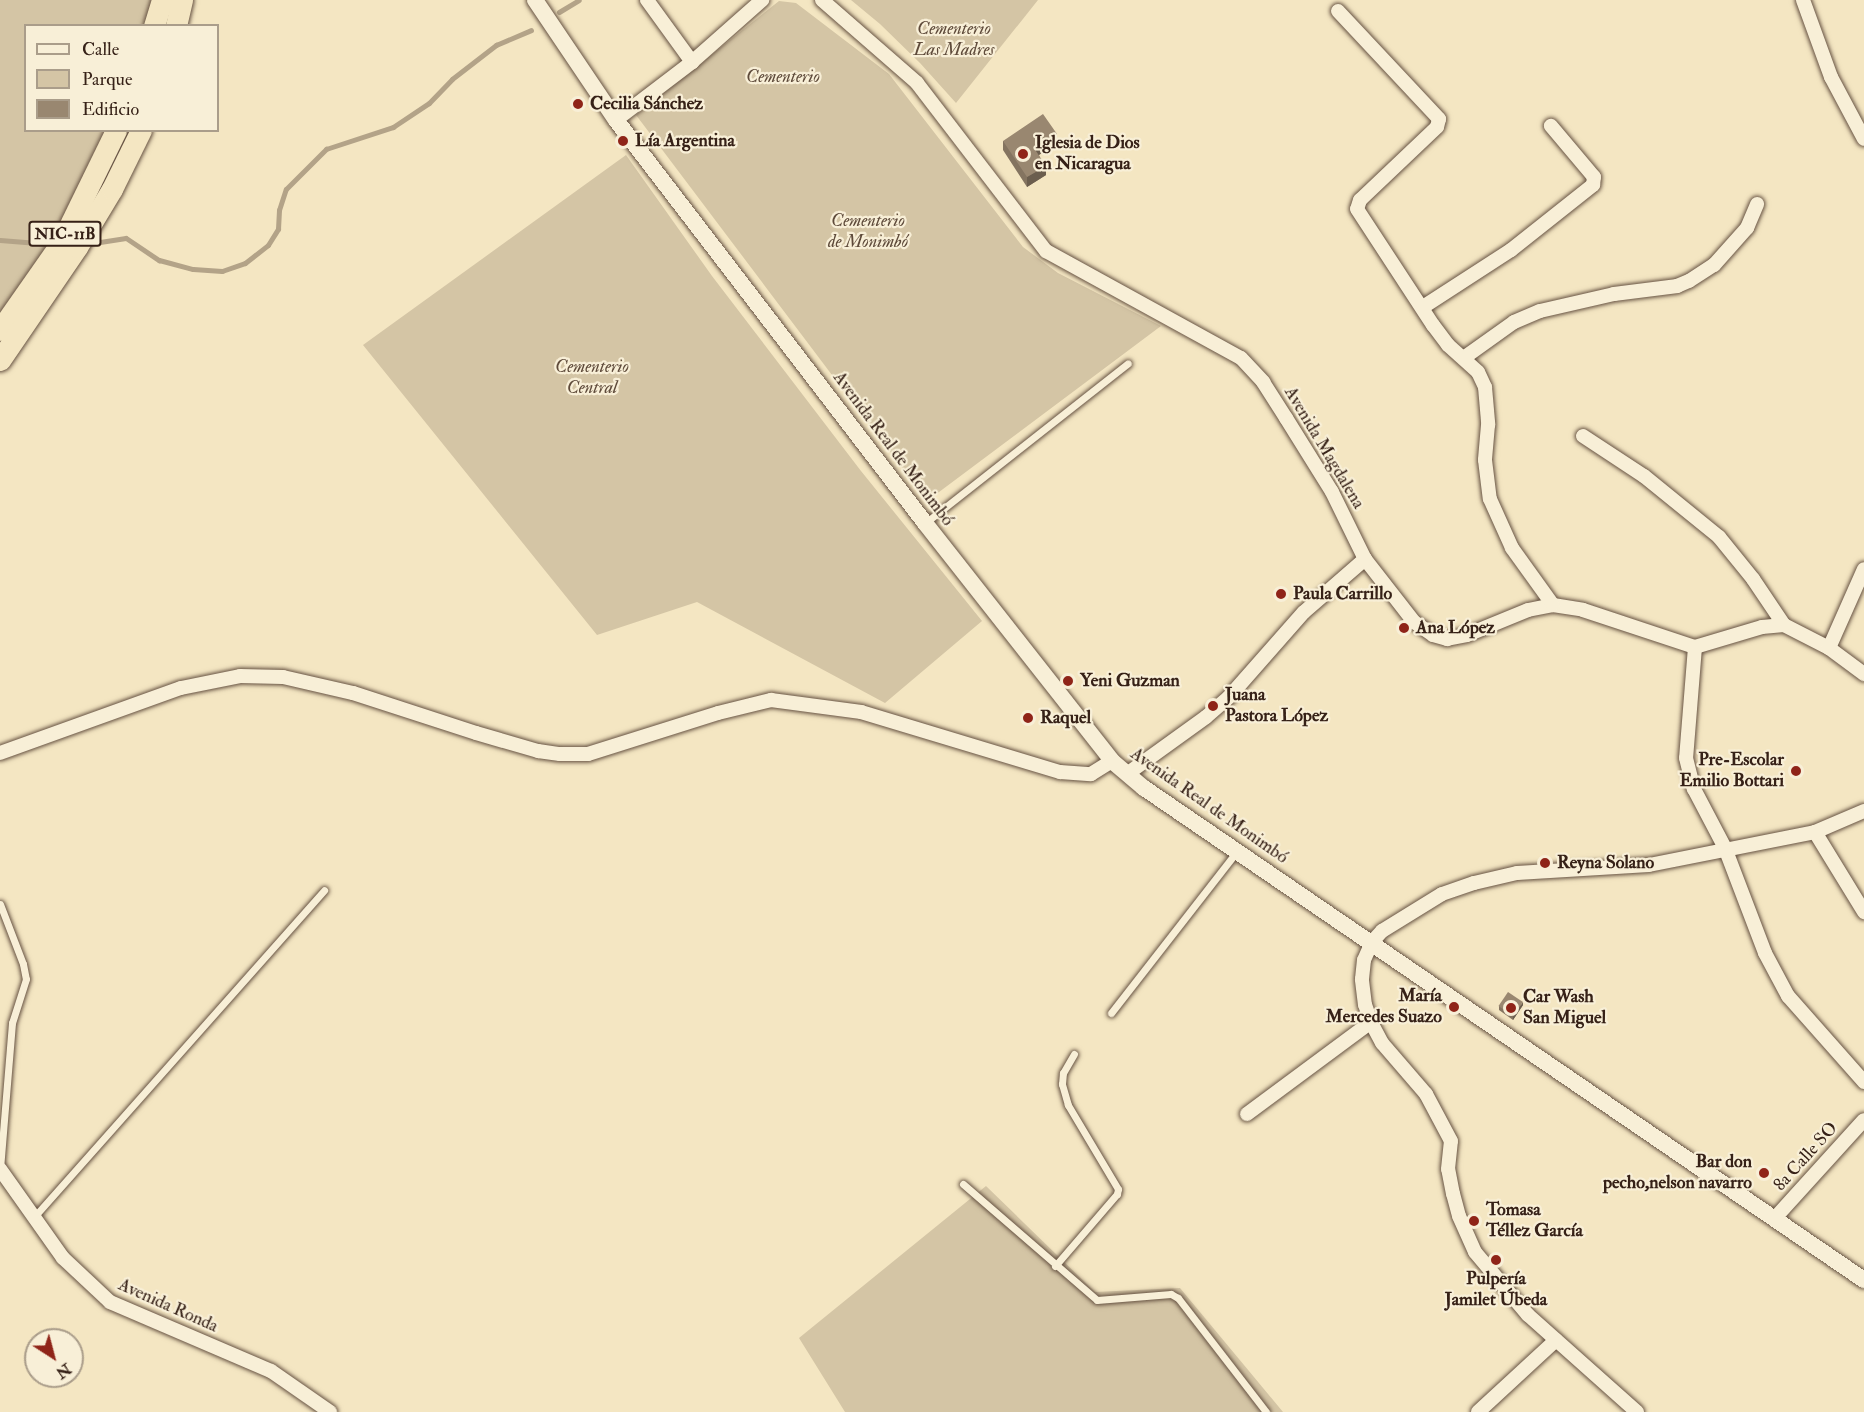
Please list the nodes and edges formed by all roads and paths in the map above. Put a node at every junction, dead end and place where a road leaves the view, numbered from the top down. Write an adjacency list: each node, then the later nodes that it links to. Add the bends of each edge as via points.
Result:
1 (162, 0): 9 (highway)
2 (182, 0): 10 (highway)
3 (534, 0): 13 (street, Avenida Real de Monimbó)
4 (647, 0): 11 (street)
5 (762, 0): 11 (street)
6 (822, 0): 26 (street, Avenida Magdalena, via 917,83 1046,251 1241,358 1263,382 1332,492)
7 (1803, 0): 12 (street, via 1832,77)
8 (1338, 11): 19 (street, via 1439,119 1437,127 1360,200 1357,209)
9 (155, 24)
10 (176, 24)
11 (692, 62): 13 (street)
12 (1859, 118): 17 (street)
13 (616, 120): 25 (street, Avenida Real de Monimbó)
14 (1551, 126): 19 (street, via 1594,177 1593,185 1512,250)
15 (116, 132): 20 (highway, NIC-11B, via 61,243)
16 (140, 132): 22 (highway, NIC-11B, via 77,247)
17 (1864, 140)
18 (1757, 204): 21 (street, via 1747,228 1714,265 1689,281 1540,311 1514,322)
19 (1423, 307): 21 (street, via 1448,345)
20 (0, 330)
21 (1465, 357): 28 (street, via 1485,387 1485,460 1490,499 1512,548)
22 (0, 360)
23 (1128, 363): 25 (lane)
24 (1583, 436): 29 (street, via 1644,476 1719,537 1754,579)
25 (925, 523): 34 (street, Avenida Real de Monimbó)
26 (1365, 560): 28 (street, Avenida Magdalena, via 1414,622 1447,639); 35 (street, via 1304,612 1229,697)
27 (1864, 569): 31 (street)
28 (1553, 605): 30 (street, Avenida Magdalena, via 1583,610)
29 (1784, 625): 30 (street, via 1762,627); 31 (street)
30 (1695, 647): 38 (street, via 1686,758 1694,789)
31 (1828, 648): 32 (street)
32 (1864, 674)
33 (0, 753): 34 (street, via 181,688 240,676 283,677 353,693 476,733 560,754 588,754 771,700 861,712 1060,772 1091,774)
34 (1112, 761): 35 (street, Avenida Real de Monimbó)
35 (1127, 774): 39 (street, Avenida Real de Monimbó)
36 (1864, 811): 37 (street)
37 (1815, 832): 38 (street); 42 (street)
38 (1725, 848): 43 (street, via 1649,864 1517,873 1474,883 1442,894 1414,910); 47 (street, via 1765,953 1788,996)
39 (1237, 851): 43 (street, Avenida Real de Monimbó); 44 (lane)
40 (324, 890): 52 (lane)
41 (0, 904): 50 (lane, via 26,980 12,1023)
42 (1864, 912)
43 (1372, 942): 45 (street, via 1364,960 1362,979); 53 (street, Avenida Real de Monimbó)
44 (1111, 1013)
45 (1371, 1022): 48 (street); 56 (street, via 1382,1043 1426,1094 1451,1142 1448,1169 1453,1194 1475,1252 1503,1288)
46 (1074, 1054): 54 (lane, via 1063,1073 1068,1105 1118,1194)
47 (1864, 1082)
48 (1247, 1114)
49 (1864, 1120): 53 (street, 8a Calle SO)
50 (0, 1169): 52 (street, Avenida Ronda)
51 (963, 1184): 54 (lane)
52 (34, 1217): 57 (street, Avenida Ronda, via 63,1258 110,1302 271,1371)
53 (1775, 1218): 55 (street, Avenida Real de Monimbó)
54 (1054, 1266): 58 (lane, via 1096,1300 1171,1294 1178,1298)
55 (1864, 1280)
56 (1556, 1340): 59 (street); 60 (street)
57 (330, 1412)
58 (1266, 1412)
59 (1478, 1412)
60 (1637, 1412)

